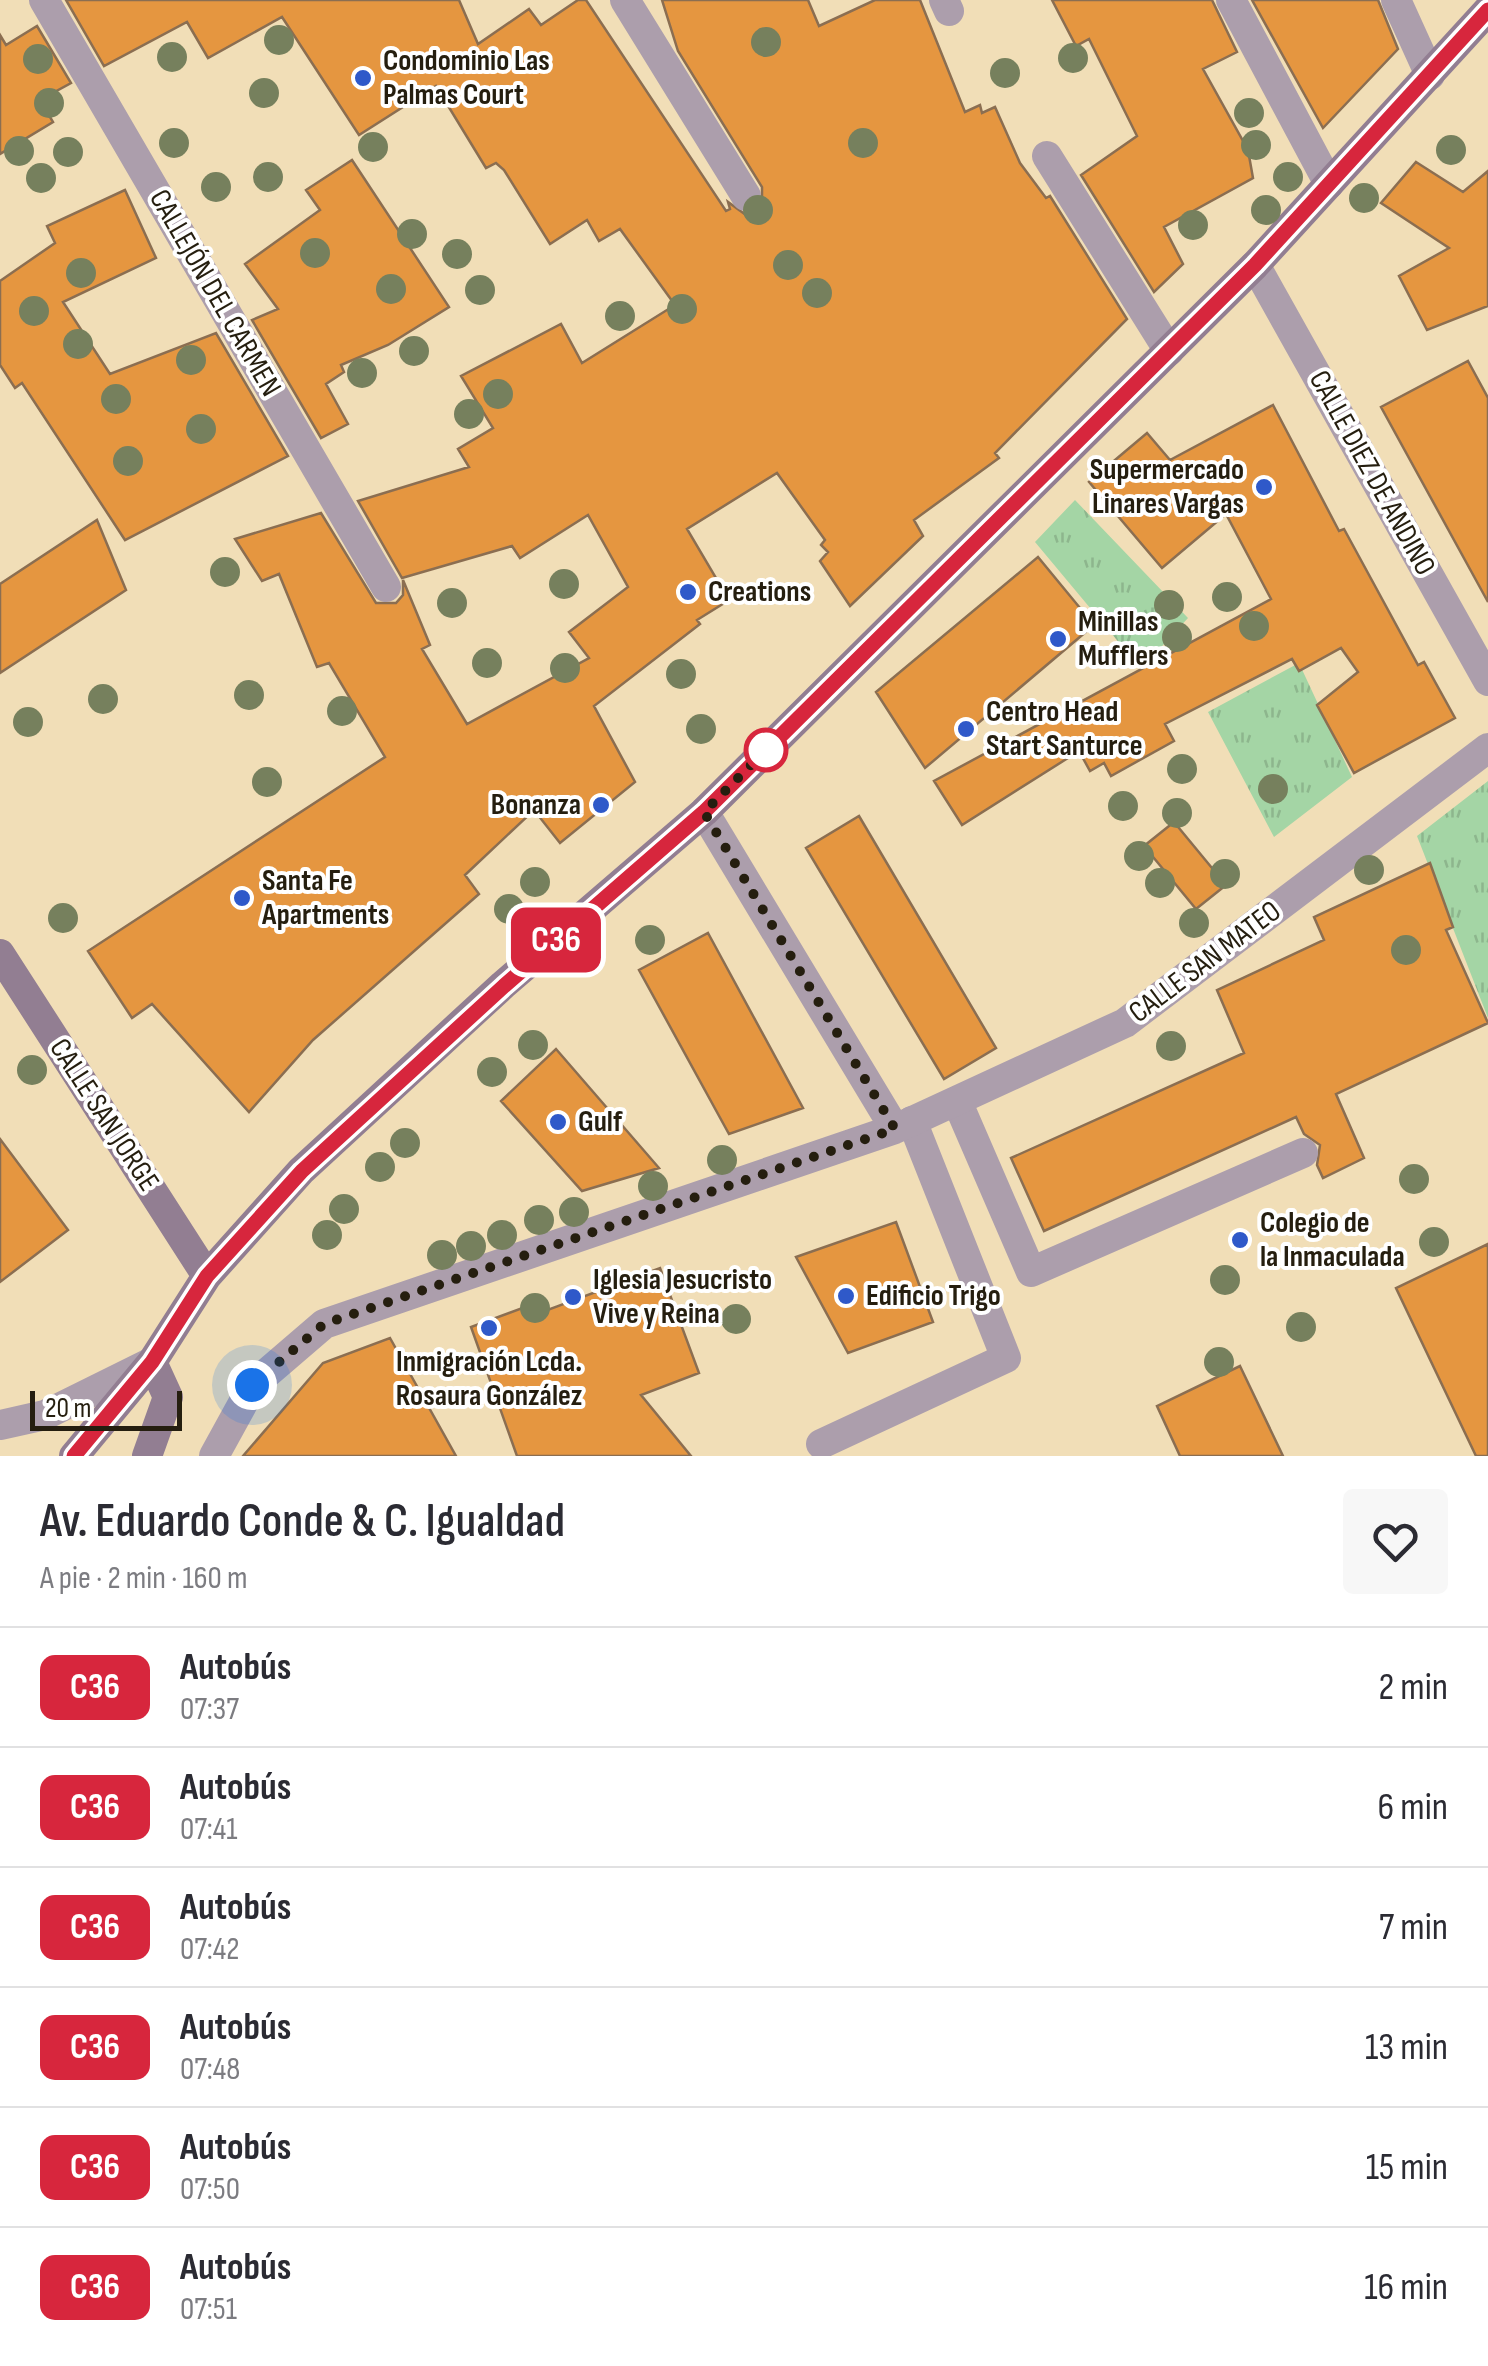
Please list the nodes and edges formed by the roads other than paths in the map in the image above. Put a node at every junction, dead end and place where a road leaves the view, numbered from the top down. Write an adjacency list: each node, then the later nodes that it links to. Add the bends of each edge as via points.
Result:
1 (44, 0): 12 (street, CALLEJÓN DEL CARMEN)
2 (626, 0): 9 (street)
3 (1232, 0): 8 (street)
4 (1396, 0): 6 (street)
5 (1488, 10): 6 (street)
6 (1430, 75): 8 (street)
7 (1047, 156): 11 (street)
8 (1329, 184): 10 (street)
9 (746, 196)
10 (1255, 265): 11 (street); 13 (street, CALLE DIEZ DE ANDINO)
11 (1168, 351): 15 (street)
12 (386, 587)
13 (1488, 681)
14 (1488, 748): 17 (street, CALLE SAN MATEO, via 1125,1023)
15 (704, 812): 18 (street); 20 (street, via 302,1171)
16 (0, 954): 20 (street, CALLE SAN JORGE)
17 (956, 1101): 18 (street, CALLE SAN MATEO); 19 (street, via 1031,1272)
18 (904, 1125): 23 (street, via 1006,1358); 26 (street, CALLE SAN MATEO, via 324,1324 252,1385)
19 (1303, 1153)
20 (207, 1276): 21 (street)
21 (152, 1362): 22 (street, via 45,1415); 24 (street); 25 (street, via 168,1397)
22 (0, 1424)
23 (821, 1444)
24 (74, 1456)
25 (147, 1456)
26 (214, 1456)

